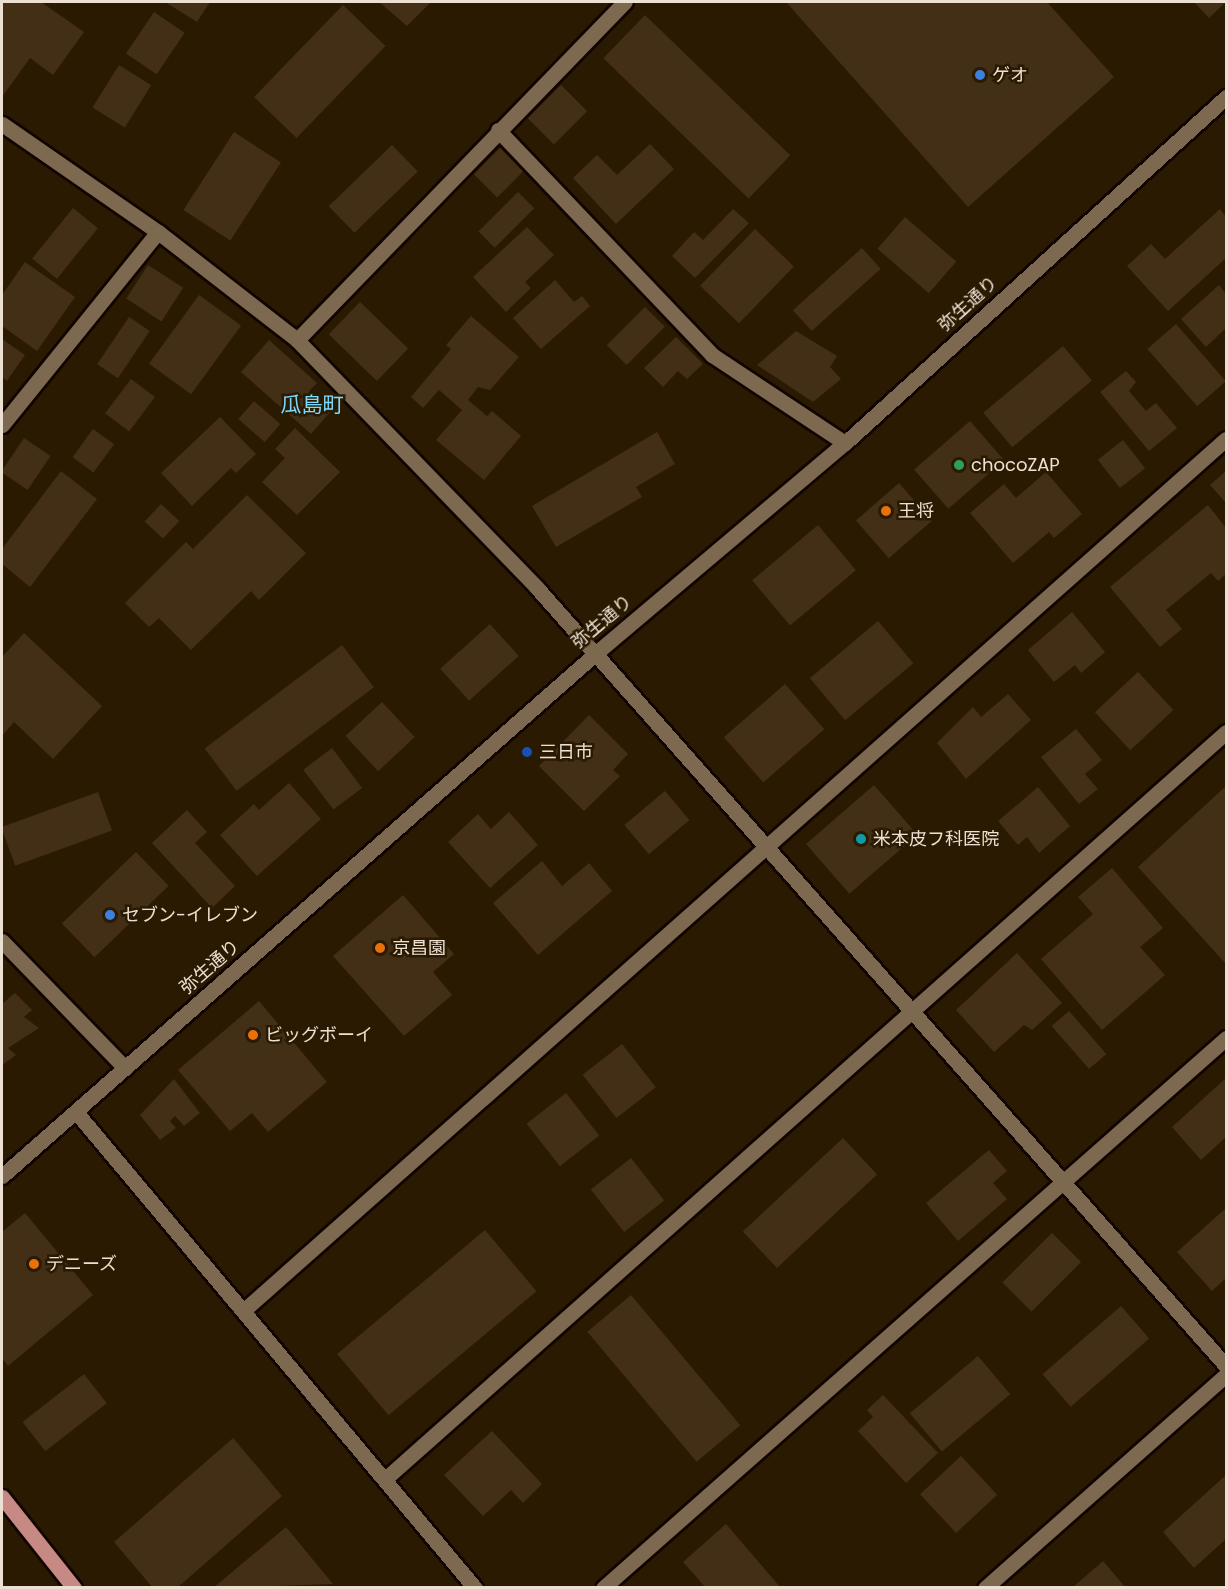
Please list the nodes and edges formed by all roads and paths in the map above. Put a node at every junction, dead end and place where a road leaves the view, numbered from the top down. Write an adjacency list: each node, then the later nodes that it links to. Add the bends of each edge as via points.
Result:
1 (625, 2): 4 (street)
2 (1227, 97): 9 (street, 弥生通り)
3 (2, 124): 5 (street)
4 (498, 130): 6 (street); 9 (street, via 712,355)
5 (158, 232): 6 (street); 7 (street)
6 (297, 340): 10 (street)
7 (2, 425)
8 (1227, 439): 12 (street)
9 (844, 443): 10 (street, 弥生通り)
10 (595, 654): 12 (street); 16 (street, 弥生通り)
11 (1227, 732): 14 (street)
12 (766, 847): 14 (street); 20 (street)
13 (2, 941): 16 (street)
14 (912, 1011): 19 (street); 23 (street)
15 (1227, 1038): 19 (street)
16 (125, 1068): 17 (street, 弥生通り)
17 (76, 1112): 18 (street, 弥生通り); 20 (street)
18 (2, 1176)
19 (1064, 1181): 21 (street); 27 (street)
20 (243, 1311): 23 (street)
21 (1227, 1366)
22 (1227, 1375): 28 (street)
23 (384, 1479): 26 (street)
24 (2, 1497): 25 (main road)
25 (74, 1587)
26 (475, 1587)
27 (603, 1587)
28 (985, 1587)

